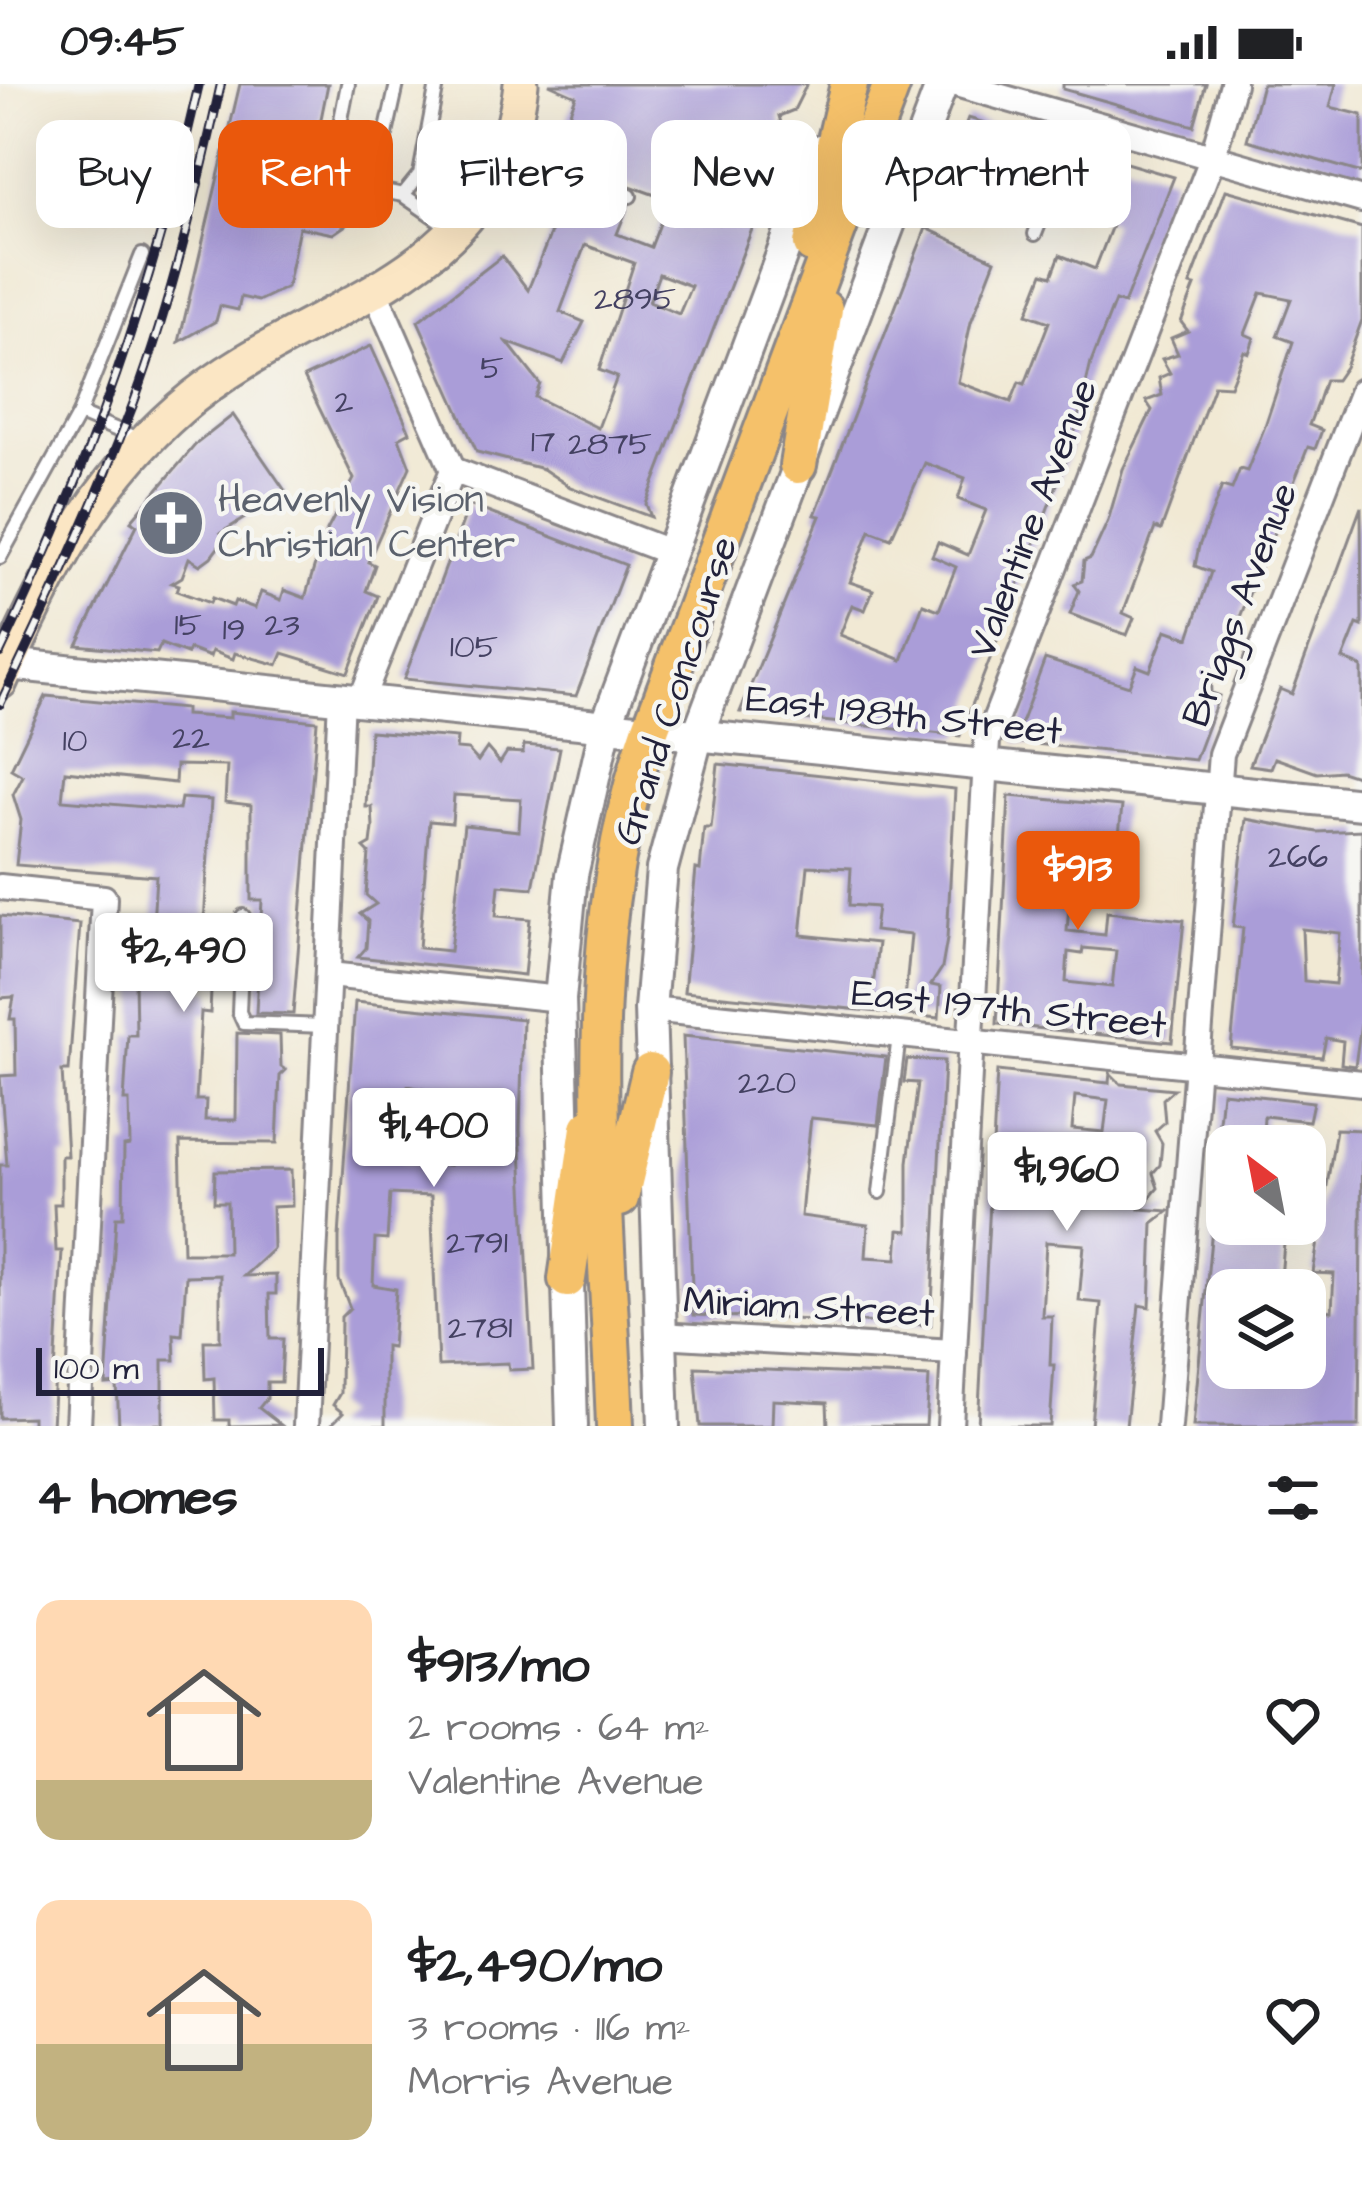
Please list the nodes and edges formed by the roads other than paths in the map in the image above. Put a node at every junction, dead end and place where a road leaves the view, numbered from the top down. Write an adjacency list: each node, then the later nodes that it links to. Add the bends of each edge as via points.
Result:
1 (348, 84): 10 (lane)
2 (397, 84): 11 (lane)
3 (436, 84): 17 (lane, via 420,174)
4 (521, 84): 12 (main road)
5 (847, 84): 28 (main road); 34 (street, Grand Concourse)
6 (942, 84): 32 (street, Grand Concourse)
7 (956, 84): 13 (street)
8 (1233, 84): 15 (street, Valentine Avenue)
9 (893, 91): 21 (main road, Grand Concourse)
10 (341, 120)
11 (389, 120)
12 (511, 120)
13 (1080, 120)
14 (1131, 135): 15 (street)
15 (1212, 159): 20 (street); 41 (street, Valentine Avenue)
16 (393, 193): 17 (lane)
17 (403, 195): 24 (lane)
18 (627, 195): 19 (lane)
19 (630, 196)
20 (1362, 200)
21 (839, 226): 28 (main road, Grand Concourse); 32 (main road)
22 (457, 228): 24 (main road)
23 (1037, 228): 25 (lane)
24 (455, 231): 27 (main road)
25 (1035, 234)
26 (142, 255): 30 (lane)
27 (376, 294): 31 (main road, via 219,376); 33 (street)
28 (793, 346): 39 (main road, Grand Concourse)
29 (1362, 391): 42 (street, Briggs Avenue, via 1221,754)
30 (80, 414): 31 (lane); 35 (lane)
31 (145, 442): 36 (main road, via 74,529)
32 (798, 465): 40 (street, Grand Concourse)
33 (453, 470): 34 (street); 37 (street)
34 (669, 552): 38 (street, Grand Concourse)
35 (0, 557)
36 (4, 673): 37 (street, East 198th Street)
37 (351, 699): 38 (street, East 198th Street); 46 (street)
38 (605, 725): 39 (street, East 198th Street); 47 (street, Grand Concourse, via 572,875)
39 (650, 730): 40 (street, East 198th Street); 52 (main road, Grand Concourse, via 617,850)
40 (698, 734): 41 (street, East 198th Street); 48 (street, Grand Concourse, via 662,869)
41 (984, 763): 42 (street, East 198th Street); 51 (street, Valentine Avenue)
42 (1220, 790): 43 (street, East 198th Street); 53 (street, Briggs Avenue)
43 (1362, 804)
44 (0, 887): 61 (street, via 104,898)
45 (243, 916): 49 (lane, via 244,1023)
46 (329, 975): 47 (street); 49 (street)
47 (560, 999): 58 (street, Grand Concourse)
48 (650, 1009): 50 (street, East 197th Street); 54 (street, Grand Concourse)
49 (326, 1026): 62 (street)
50 (899, 1036): 51 (street, East 197th Street); 56 (lane)
51 (970, 1042): 53 (street, East 197th Street); 60 (street, Valentine Avenue)
52 (602, 1059): 57 (main road, Grand Concourse); 58 (main road)
53 (1198, 1066): 55 (street, East 197th Street); 67 (street, Briggs Avenue)
54 (650, 1072): 57 (main road); 59 (street, Grand Concourse)
55 (1362, 1083)
56 (880, 1192)
57 (609, 1243): 64 (main road, Grand Concourse)
58 (567, 1279): 63 (street, Grand Concourse)
59 (660, 1335): 60 (street, Miriam Street); 65 (street, Grand Concourse)
60 (954, 1352): 66 (street, Valentine Avenue)
61 (77, 1426)
62 (307, 1426)
63 (572, 1426)
64 (615, 1426)
65 (664, 1426)
66 (950, 1426)
67 (1169, 1426)

